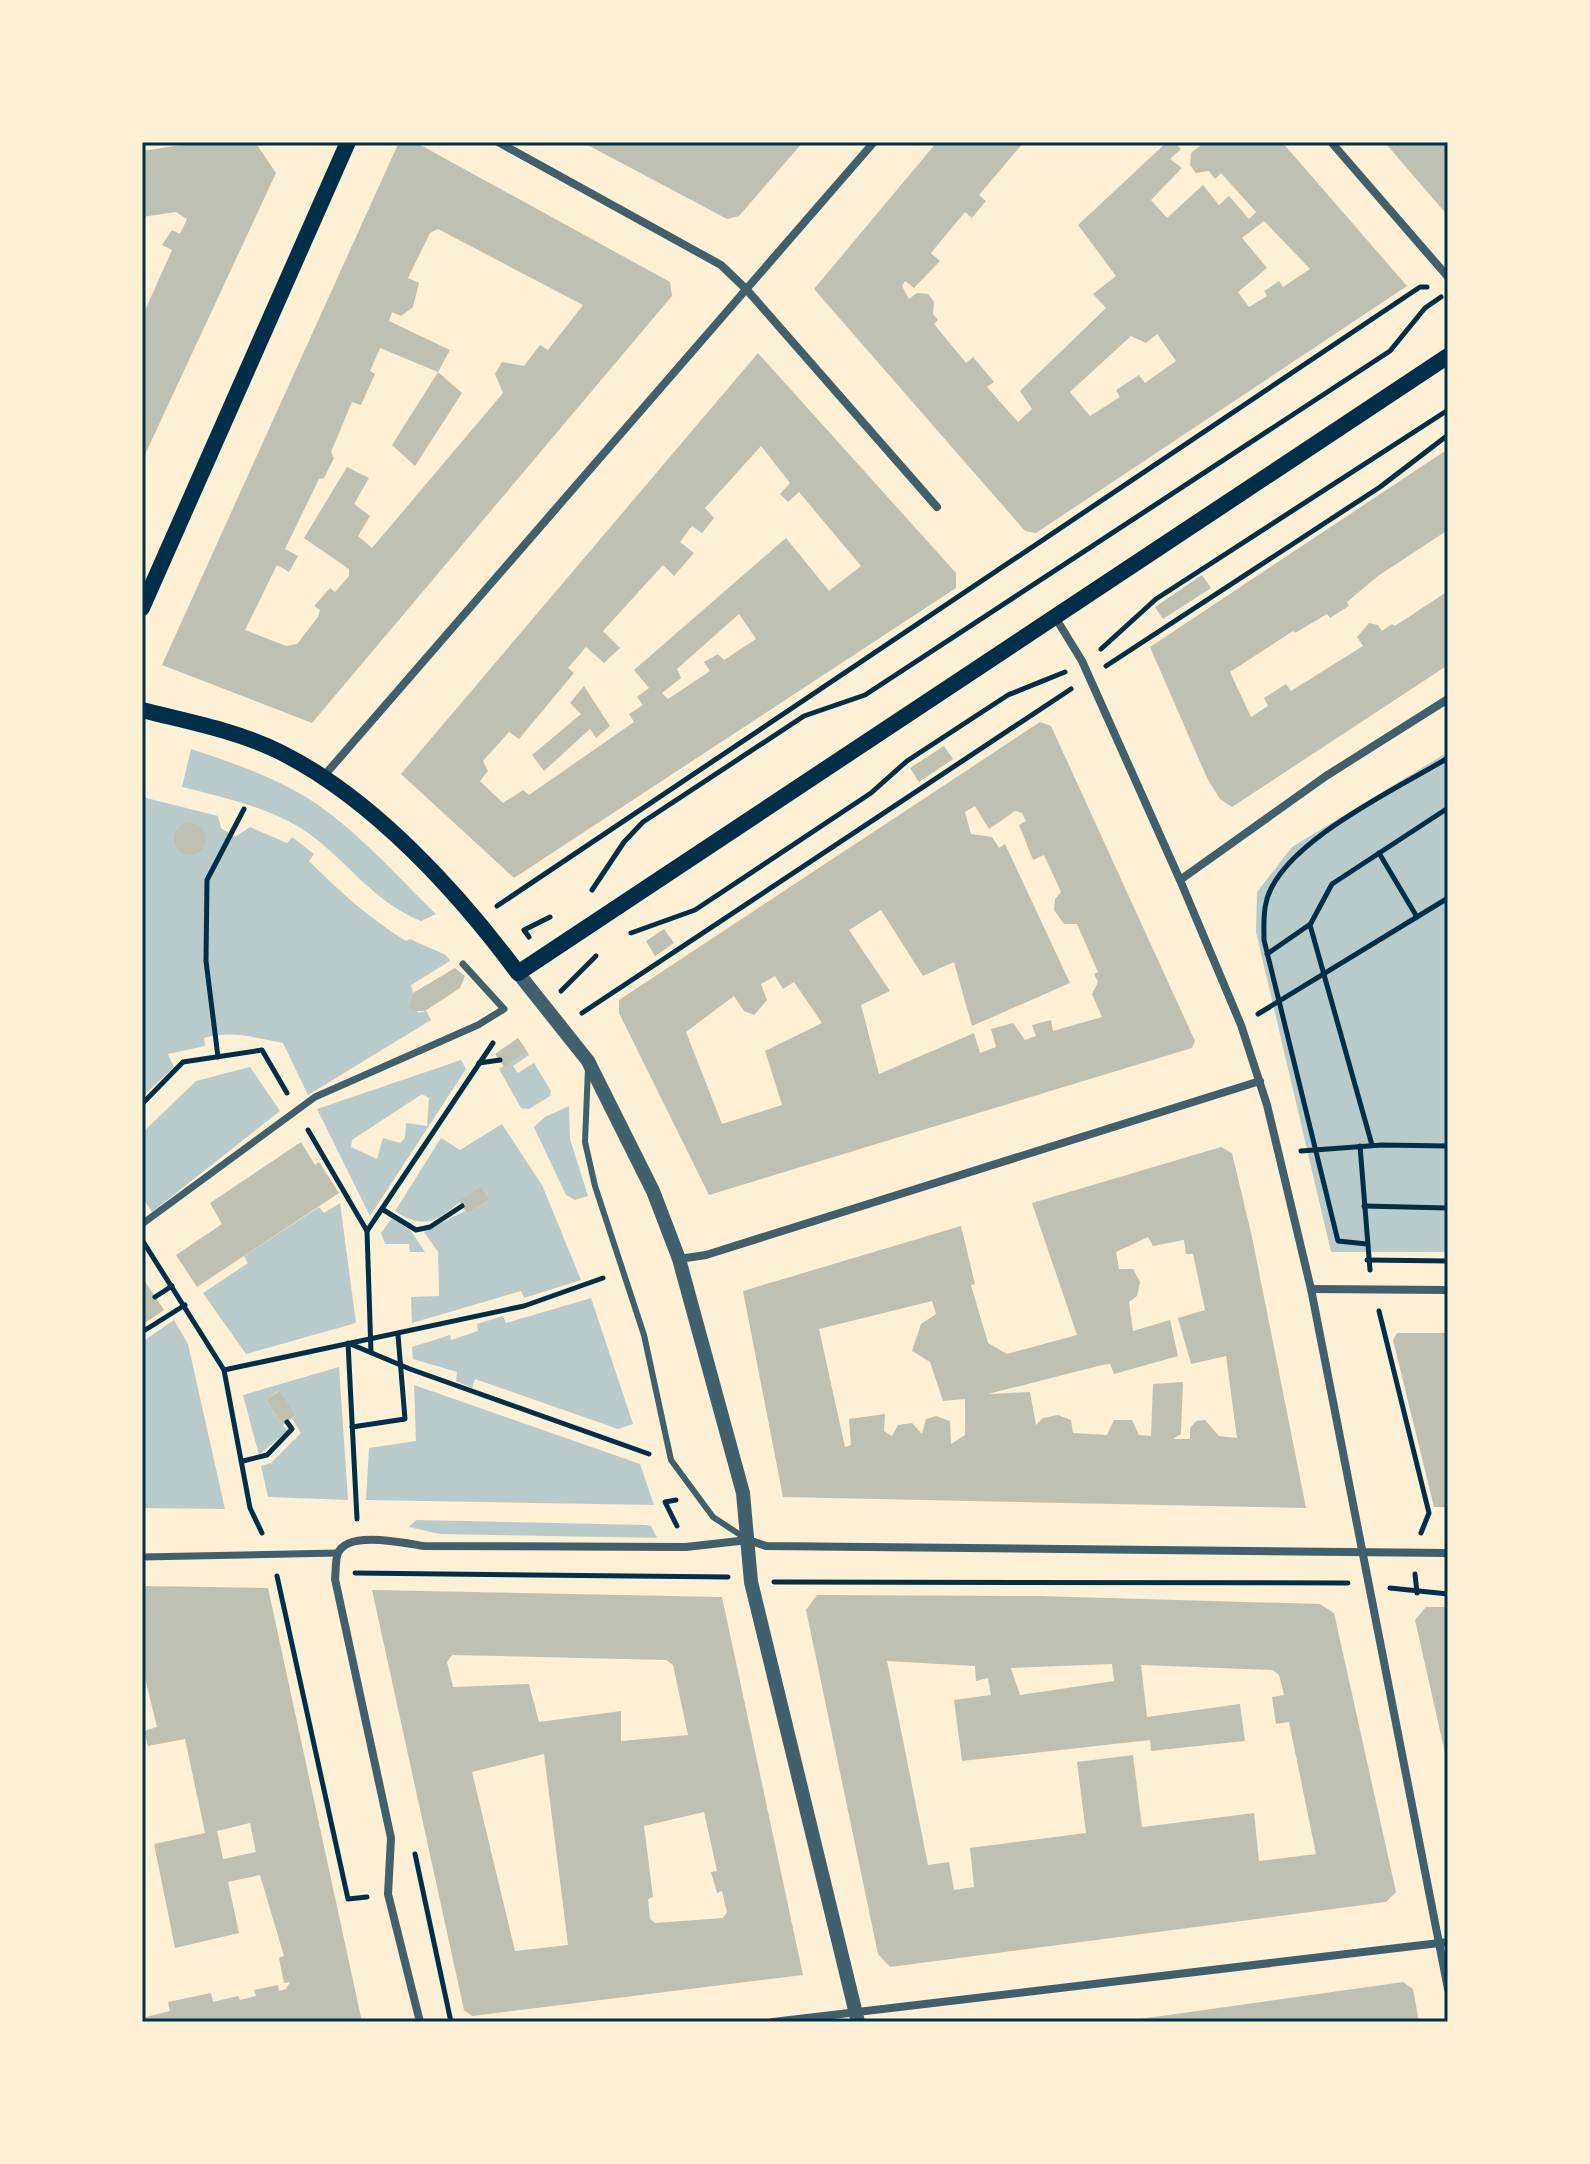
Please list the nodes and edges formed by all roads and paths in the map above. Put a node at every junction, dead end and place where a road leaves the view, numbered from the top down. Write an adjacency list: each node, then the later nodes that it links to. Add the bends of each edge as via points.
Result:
1 (348, 142): 13 (main road)
2 (498, 142): 7 (street, via 721,265)
3 (874, 142): 7 (street)
4 (1331, 142): 5 (street)
5 (1448, 277)
6 (1434, 287): 29 (path, via 1420,287 513,893)
7 (747, 290): 12 (street); 20 (street)
8 (1448, 291): 26 (path, via 1425,308 1390,351 865,695 804,716 643,822)
9 (1448, 356): 14 (main road)
10 (1448, 410): 15 (path, via 1156,599)
11 (1448, 435): 16 (path, via 1380,487)
12 (937, 507)
13 (142, 608)
14 (1055, 617): 15 (street); 36 (main road)
15 (1082, 661): 16 (street); 32 (path, via 1055,679 1008,695 695,910)
16 (1089, 677): 24 (street); 40 (path, via 574,1018)
17 (1448, 699): 24 (street, via 1326,776)
18 (142, 710): 20 (main road, via 233,733 282,753)
19 (1448, 758): 34 (path, via 1307,844 1285,866 1266,901)
20 (323, 778): 29 (main road, via 388,831)
21 (1448, 808): 23 (path)
22 (244, 809): 42 (path, via 207,880 206,961)
23 (1379, 853): 28 (path); 30 (path, via 1332,884)
24 (1180, 880): 41 (street)
25 (1448, 898): 28 (path)
26 (581, 899)
27 (557, 913): 31 (path)
28 (1417, 917): 37 (path)
29 (482, 925): 36 (main road)
30 (1310, 925): 34 (path); 37 (path)
31 (524, 930)
32 (624, 936)
33 (598, 954): 38 (path)
34 (1267, 954): 39 (path)
35 (463, 964): 47 (street, via 504,1009)
36 (518, 973): 40 (street)
37 (1326, 973): 39 (path); 48 (path)
38 (559, 993)
39 (1278, 1002): 41 (path); 51 (path)
40 (542, 1004): 44 (street)
41 (1241, 1025): 45 (street)
42 (218, 1057): 46 (path, via 183,1062); 47 (path, via 262,1050)
43 (500, 1060): 56 (path, via 478,1063)
44 (588, 1061): 60 (street, via 653,1191); 82 (lane, via 585,1142 644,1335 671,1460 713,1517)
45 (1260, 1081): 52 (street); 60 (street, via 706,1255)
46 (142, 1104)
47 (296, 1110): 57 (street); 58 (path)
48 (1372, 1145): 49 (path); 50 (path)
49 (1360, 1146): 51 (path); 54 (path)
50 (1448, 1146)
51 (1314, 1150): 52 (path); 59 (path, via 1338,1241)
52 (1280, 1152): 65 (street)
53 (462, 1206): 56 (path, via 416,1230)
54 (1364, 1206): 55 (path); 59 (path)
55 (1448, 1208)
56 (382, 1209): 58 (path)
57 (142, 1224)
58 (367, 1231): 72 (path)
59 (1367, 1244): 61 (path)
60 (679, 1259): 82 (street, via 743,1493)
61 (1367, 1260): 62 (path); 66 (path)
62 (1448, 1261)
63 (612, 1272): 71 (path, via 596,1283 524,1306)
64 (172, 1286): 68 (path)
65 (1311, 1289): 66 (street); 85 (street)
66 (1374, 1289): 67 (street); 83 (path, via 1429,1513)
67 (1448, 1290)
68 (155, 1297)
69 (185, 1305): 70 (path)
70 (142, 1332)
71 (398, 1335): 72 (path); 75 (path)
72 (370, 1339): 73 (path); 74 (path)
73 (348, 1343): 74 (path); 76 (path); 78 (path)
74 (371, 1353): 75 (path)
75 (402, 1366): 78 (path, via 405,1419); 79 (path)
76 (224, 1370)
77 (287, 1422): 80 (path, via 292,1429 267,1455)
78 (352, 1427): 81 (path)
79 (658, 1457)
80 (243, 1461)
81 (358, 1540): 82 (street, via 424,1546 686,1547); 84 (street)
82 (748, 1540): 85 (street, via 766,1546); 89 (street)
83 (1414, 1552): 85 (street); 86 (street); 91 (path)
84 (338, 1553): 87 (street); 97 (street, via 337,1588 391,1838 388,1894)
85 (1362, 1553): 90 (street)
86 (1448, 1553)
87 (142, 1557)
88 (354, 1573): 89 (path, via 725,1577)
89 (751, 1582): 90 (path); 96 (street)
90 (1366, 1583): 91 (path); 94 (street)
91 (1417, 1593): 92 (path)
92 (1448, 1594)
93 (1448, 1942): 94 (street)
94 (1437, 1943): 95 (street); 96 (street)
95 (1448, 1989)
96 (857, 2017): 98 (street)
97 (420, 2022)
98 (773, 2022)

